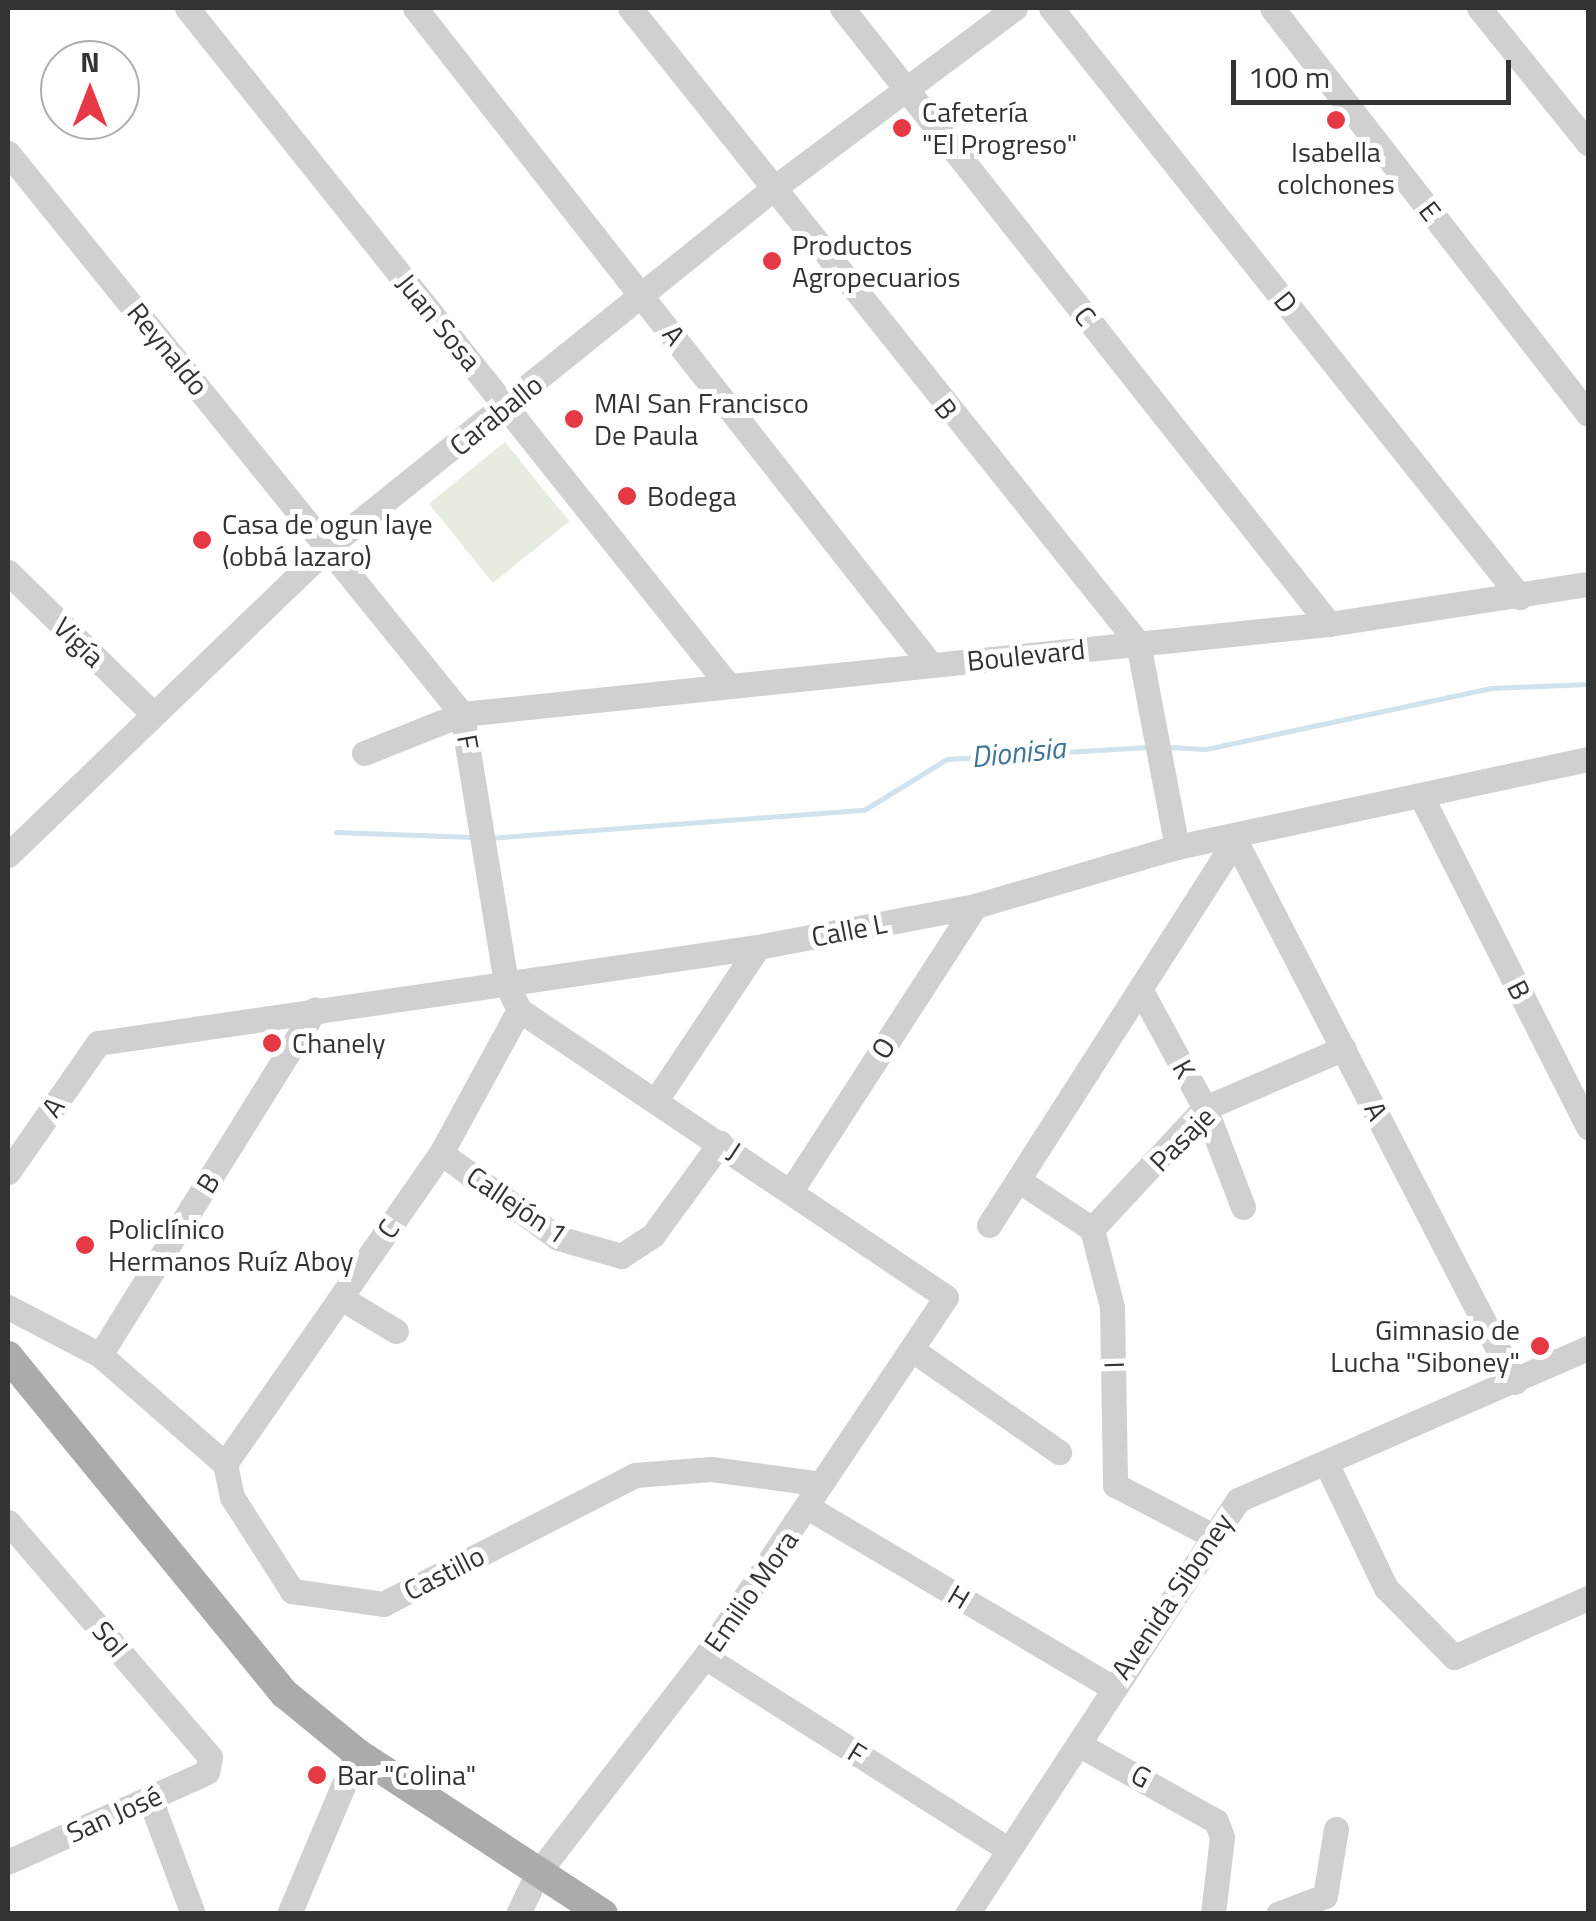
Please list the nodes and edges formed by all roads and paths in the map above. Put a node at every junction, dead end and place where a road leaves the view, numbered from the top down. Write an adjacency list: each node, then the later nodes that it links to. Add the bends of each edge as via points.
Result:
1 (187, 8): 14 (street, Juan Sosa)
2 (415, 8): 13 (street, A)
3 (630, 8): 12 (street, B)
4 (842, 8): 9 (street, C)
5 (1014, 8): 9 (street, Caraballo)
6 (1051, 8): 19 (street, D)
7 (1272, 8): 15 (street, E)
8 (1479, 8): 10 (street)
9 (907, 90): 12 (street, Caraballo); 20 (street, C)
10 (1588, 143)
11 (8, 153): 16 (street, Reynaldo)
12 (774, 188): 13 (street, Caraballo); 21 (street, B)
13 (642, 294): 14 (street, Caraballo); 22 (street, A)
14 (507, 408): 16 (street, Caraballo); 23 (street, Juan Sosa)
15 (1588, 414)
16 (329, 546): 24 (street, Caraballo); 25 (street, F)
17 (8, 572): 24 (street, Vigía)
18 (1588, 584): 19 (street, Boulevard)
19 (1520, 597): 20 (street, Boulevard)
20 (1329, 624): 21 (street, Boulevard)
21 (1138, 643): 22 (street, Boulevard); 31 (street, B)
22 (931, 665): 23 (street, Boulevard)
23 (728, 685): 25 (street, Boulevard)
24 (151, 712): 30 (street, Caraballo)
25 (462, 714): 26 (street, Boulevard); 34 (street, F)
26 (364, 753)
27 (1588, 759): 28 (street, Calle L)
28 (1422, 798): 29 (street, Calle L); 42 (street, B)
29 (1235, 840): 31 (street, Calle L); 35 (street); 39 (street, A)
30 (11, 844)
31 (1177, 847): 32 (street, Calle L)
32 (974, 906): 33 (street, Calle L); 47 (street, O)
33 (758, 947): 34 (street, Calle L); 40 (street)
34 (506, 983): 36 (street, Calle L); 37 (street)
35 (1140, 988): 41 (street, K); 46 (street)
36 (315, 1010): 38 (street, Calle L); 58 (street, B)
37 (519, 1010): 40 (street, J); 44 (street, C)
38 (98, 1043): 45 (street, A)
39 (1344, 1048): 41 (street, Pasaje); 59 (street, A)
40 (656, 1100): 43 (street, J)
41 (1205, 1108): 48 (street, K); 50 (street, Pasaje)
42 (1588, 1127)
43 (720, 1143): 44 (street, Callejón 1, via 654,1235 620,1256 558,1238); 47 (street, J)
44 (441, 1153): 52 (street, C)
45 (8, 1172)
46 (1018, 1180): 49 (street); 50 (street)
47 (792, 1189): 51 (street, J)
48 (1243, 1207)
49 (989, 1225)
50 (1092, 1229): 65 (street, I, via 1112,1308 1115,1485)
51 (946, 1297): 56 (street, Emilio Mora)
52 (341, 1298): 54 (street); 62 (street, C)
53 (8, 1308): 58 (street)
54 (396, 1331)
55 (1588, 1348): 59 (street, Avenida Siboney)
56 (914, 1352): 60 (street); 63 (street, Emilio Mora)
57 (8, 1356): 70 (main road, via 285,1694)
58 (100, 1356): 62 (street)
59 (1515, 1382): 61 (street, Avenida Siboney)
60 (1059, 1452)
61 (1326, 1463): 65 (street, Avenida Siboney, via 1259,1487); 66 (street, via 1386,1588 1454,1657)
62 (225, 1464): 63 (street, Castillo, via 232,1497 292,1591 383,1604 634,1475 712,1470)
63 (812, 1496): 67 (street, Emilio Mora); 68 (street, H)
64 (8, 1522): 71 (street, Sol)
65 (1209, 1534): 68 (street, Avenida Siboney)
66 (1588, 1598)
67 (706, 1657): 74 (street, F); 76 (street, Emilio Mora)
68 (1110, 1686): 69 (street, Avenida Siboney)
69 (1078, 1744): 74 (street, Avenida Siboney); 82 (street, G, via 1204,1808 1222,1837)
70 (357, 1753): 76 (main road); 78 (street)
71 (210, 1757): 72 (street, San José, via 207,1772)
72 (150, 1798): 75 (street, San José); 77 (street)
73 (1336, 1829): 83 (street, via 1325,1896)
74 (1008, 1849): 81 (street, Avenida Siboney)
75 (8, 1862)
76 (537, 1874): 79 (street); 80 (main road)
77 (194, 1914)
78 (289, 1914)
79 (518, 1914)
80 (603, 1914)
81 (967, 1914)
82 (1213, 1914)
83 (1278, 1914)

